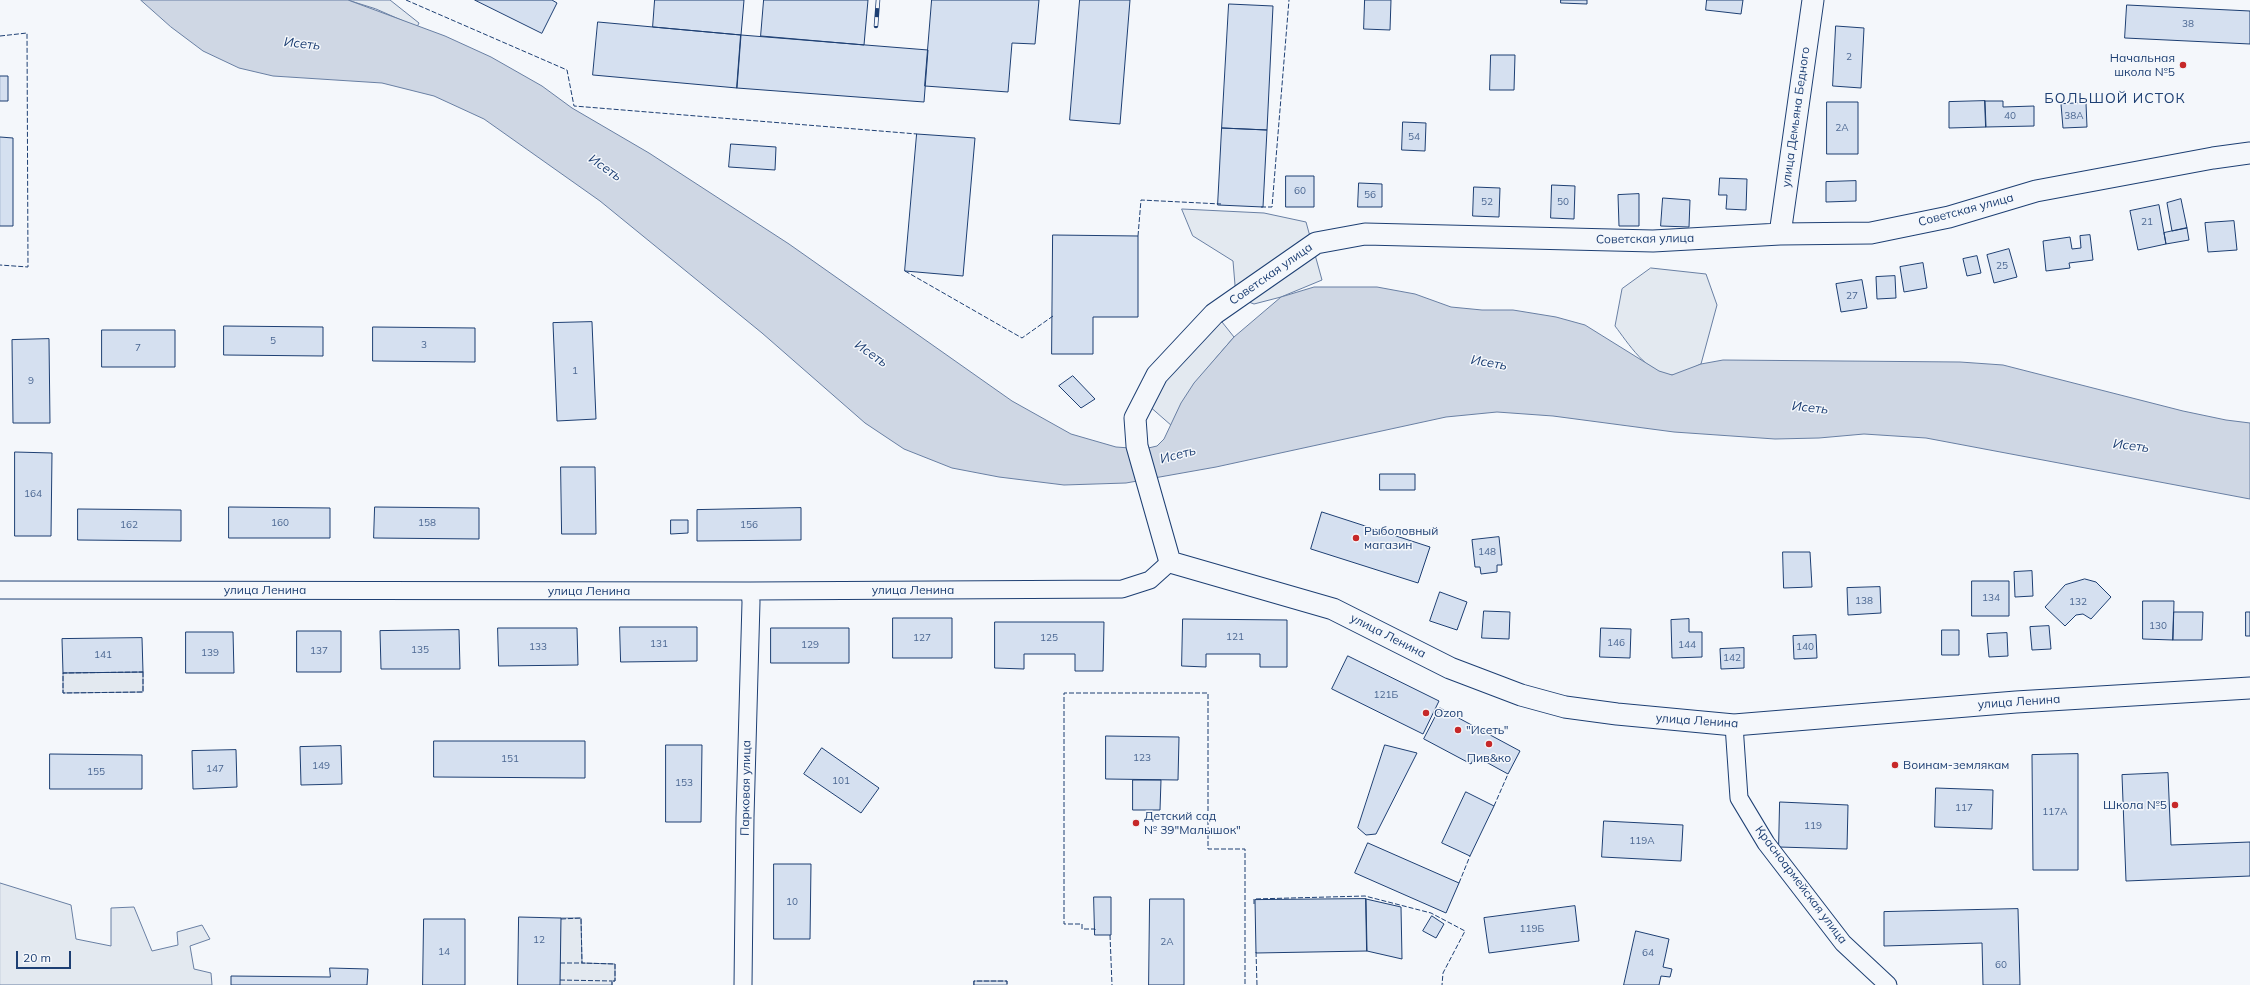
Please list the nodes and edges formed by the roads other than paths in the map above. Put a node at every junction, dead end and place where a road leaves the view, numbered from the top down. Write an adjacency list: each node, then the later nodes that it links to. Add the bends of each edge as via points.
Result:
1 (1813, 0): 3 (street, улица Демьяна Бедного)
2 (2250, 153): 3 (street, Советская улица, via 2036,191 1949,217 1871,233)
3 (1780, 234): 4 (street, Советская улица, via 1653,241 1365,234 1316,243 1214,314 1157,375 1135,418 1136,446)
4 (1170, 562): 6 (street, улица Ленина, via 1150,580 1122,589); 8 (street, улица Ленина, via 1334,609 1450,668 1521,695 1565,707)
5 (0, 590): 6 (street, улица Ленина)
6 (750, 591): 9 (street, Парковая улица)
7 (2250, 688): 8 (street, улица Ленина, via 2016,702)
8 (1734, 725): 10 (street, Красноармейская улица, via 1739,798 1766,843 1843,943)
9 (743, 985)
10 (1888, 985)

